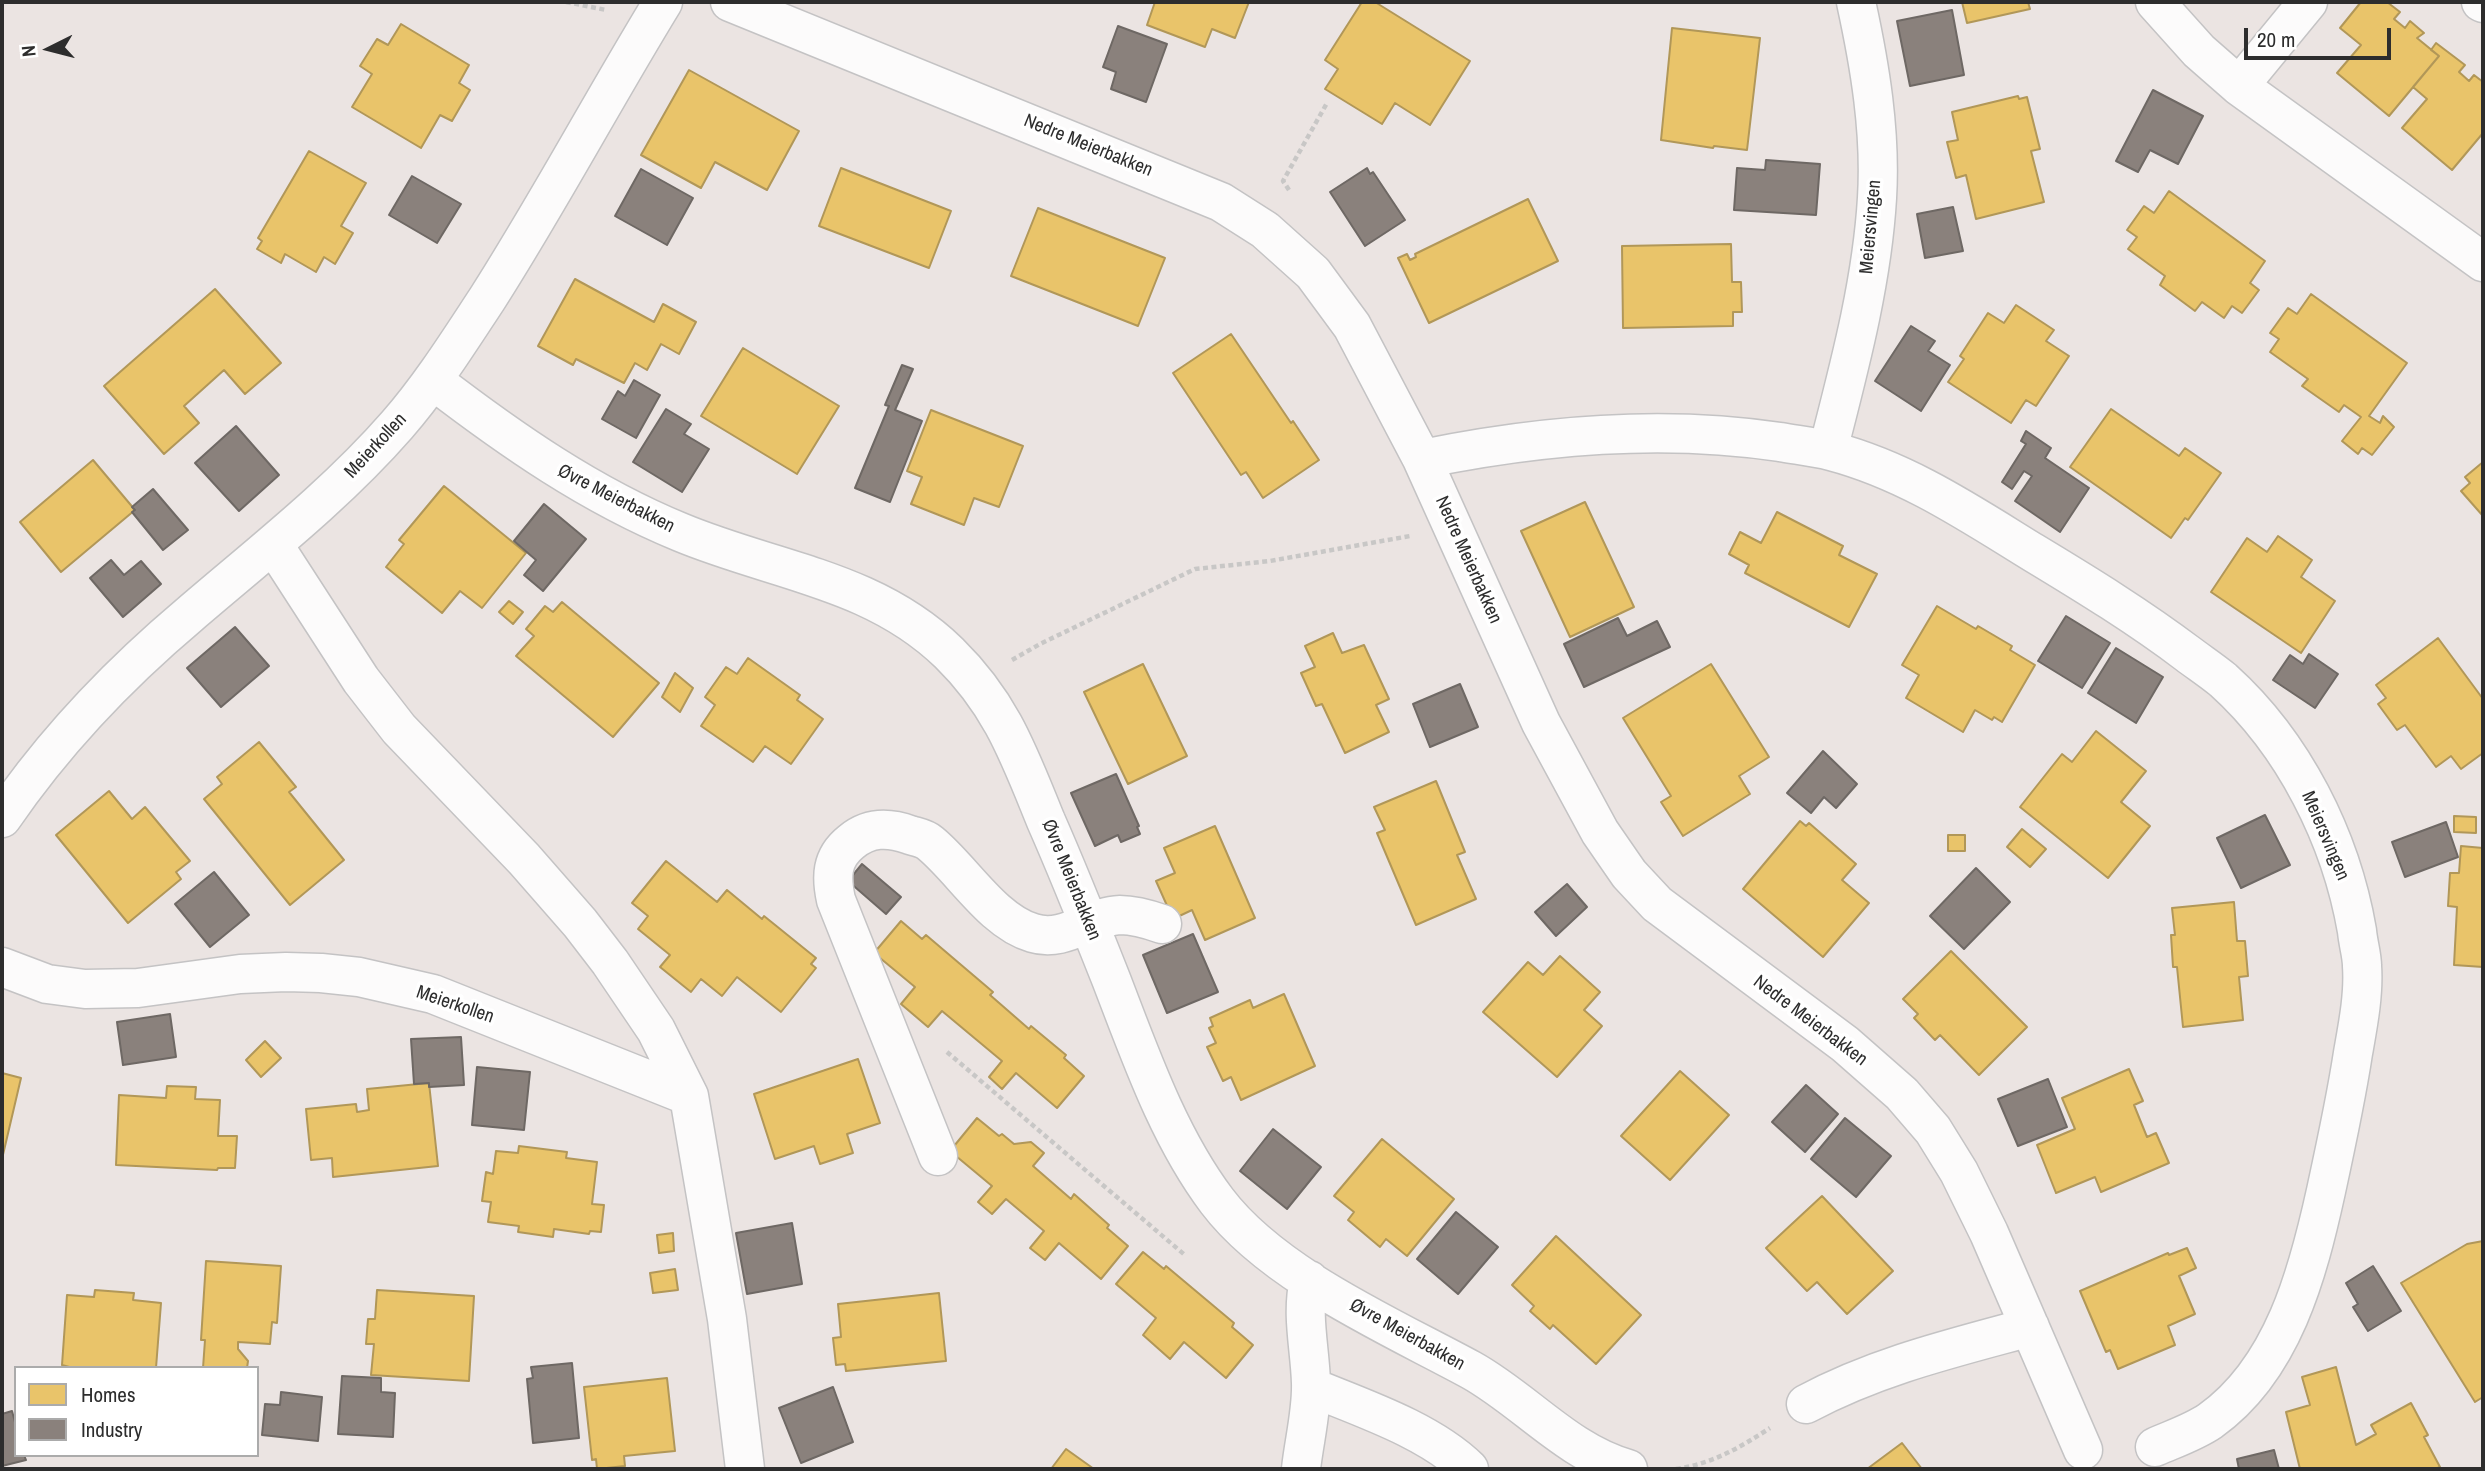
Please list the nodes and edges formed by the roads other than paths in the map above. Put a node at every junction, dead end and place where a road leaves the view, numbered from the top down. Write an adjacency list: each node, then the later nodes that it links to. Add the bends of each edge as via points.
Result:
1 (663, 2): 8 (street, Meierkollen, via 514,256)
2 (730, 2): 10 (street, Nedre Meierbakken, via 1157,174 1221,202 1265,230 1313,273 1352,326)
3 (1856, 2): 9 (street, Meiersvingen, via 1870,63 1877,196 1862,304)
4 (2155, 2): 6 (street, via 2199,51)
5 (2308, 2): 6 (street)
6 (2239, 86): 7 (street)
7 (2483, 262)
8 (434, 381): 11 (street, Meierkollen, via 335,490); 13 (street, Øvre Meierbakken, via 552,466 622,507 683,534 823,578 913,622 948,652 996,708)
9 (1828, 450): 10 (street, Meiersvingen, via 1748,438 1647,434 1526,441); 22 (street, Meiersvingen, via 1888,469 1933,490 2144,621 2223,680 2258,716 2294,767 2343,871 2362,966 2358,1024 2344,1114 2317,1233 2289,1315 2261,1370 2209,1422)
10 (1422, 459): 19 (street, Nedre Meierbakken, via 1541,723 1600,832 1629,874 1657,904 1845,1044 1902,1094 1933,1130 1959,1172)
11 (273, 544): 12 (street, Meierkollen, via 108,689 43,761); 16 (street, via 361,680 399,729 524,859 610,962 656,1030)
12 (2, 818)
13 (1090, 923): 14 (street, via 1118,915); 17 (street, via 1058,934 1034,934 1008,921 928,841 894,829 871,830 842,850 832,880 836,900); 18 (street, Øvre Meierbakken, via 1141,1058 1197,1171 1246,1232)
14 (1162, 925)
15 (2, 967): 16 (street, Meierkollen, via 47,984 85,989 286,972 359,977 433,993)
16 (689, 1096): 24 (street, via 727,1319)
17 (938, 1156)
18 (1309, 1280): 20 (street, via 1304,1317); 27 (street, Øvre Meierbakken, via 1477,1373 1584,1452)
19 (2030, 1327): 21 (street, via 1905,1362 1841,1385); 23 (street, Nedre Meierbakken)
20 (1311, 1387): 25 (street); 26 (street, via 1417,1433)
21 (1806, 1404)
22 (2155, 1447)
23 (2083, 1450)
24 (745, 1469)
25 (1301, 1469)
26 (1469, 1469)
27 (1628, 1469)

